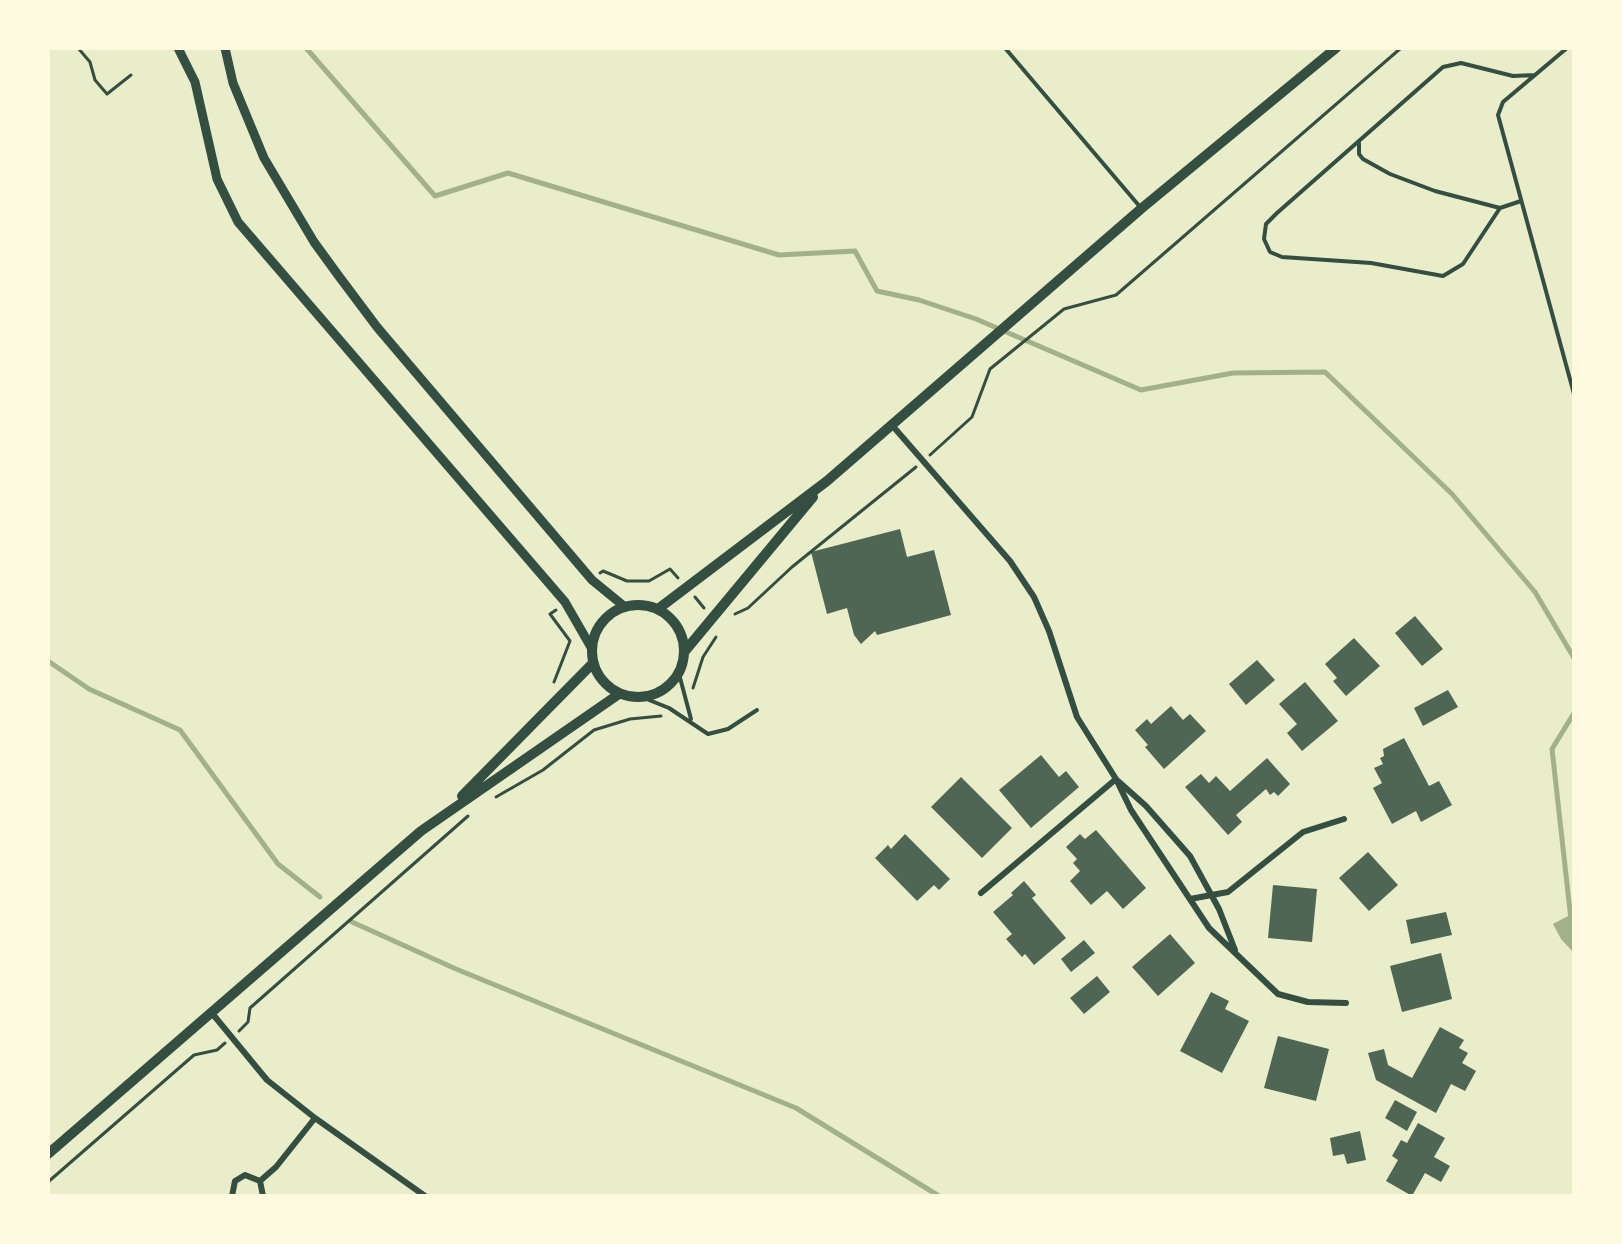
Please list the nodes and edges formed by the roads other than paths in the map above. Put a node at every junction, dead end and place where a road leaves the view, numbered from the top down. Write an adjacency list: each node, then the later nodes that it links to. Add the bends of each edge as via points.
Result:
1 (178, 48): 16 (street, via 195,82 217,179 238,222 565,602)
2 (225, 48): 14 (street, via 232,83 253,135 314,242 377,327 592,580)
3 (1005, 48): 9 (lane)
4 (1336, 48): 9 (main road)
5 (1567, 48): 6 (lane)
6 (1535, 75): 7 (lane, via 1513,76 1461,63 1443,67); 8 (lane, via 1503,102 1498,115)
7 (1360, 140): 10 (lane, via 1359,154 1390,174); 10 (lane, via 1266,224 1264,239 1270,252 1282,257 1371,263 1443,276 1463,264)
8 (1521, 201): 10 (lane); 11 (lane)
9 (1142, 208): 12 (main road)
10 (1500, 208)
11 (1574, 394)
12 (891, 424): 13 (main road); 24 (street, via 1010,561 1034,597 1077,717)
13 (827, 481): 15 (main road); 17 (main road)
14 (625, 607): 15 (main road); 16 (main road, via 602,622)
15 (658, 609): 17 (main road, via 678,626)
16 (592, 649): 18 (main road)
17 (685, 651): 19 (main road)
18 (593, 663): 20 (main road, via 603,681); 25 (main road)
19 (679, 674): 21 (main road, via 670,686); 23 (lane)
20 (620, 694): 21 (main road); 25 (main road)
21 (644, 698): 23 (lane)
22 (757, 710): 23 (lane, via 716,734 702,731)
23 (691, 720)
24 (1116, 779): 27 (street); 28 (street, via 1190,856); 29 (street, via 1131,810)
25 (445, 813): 32 (main road)
26 (1344, 819): 28 (street, via 1303,832 1228,892)
27 (981, 893)
28 (1213, 895): 29 (street); 30 (street)
29 (1190, 899): 30 (street, via 1209,928)
30 (1237, 953): 31 (street, via 1278,994 1308,1002)
31 (1346, 1003)
32 (211, 1012): 33 (street, via 267,1080); 34 (main road)
33 (315, 1118): 35 (street); 38 (street)
34 (48, 1154)
35 (260, 1181): 36 (street, via 251,1176 239,1177 232,1186); 37 (street)
36 (232, 1196)
37 (263, 1196)
38 (425, 1196)

